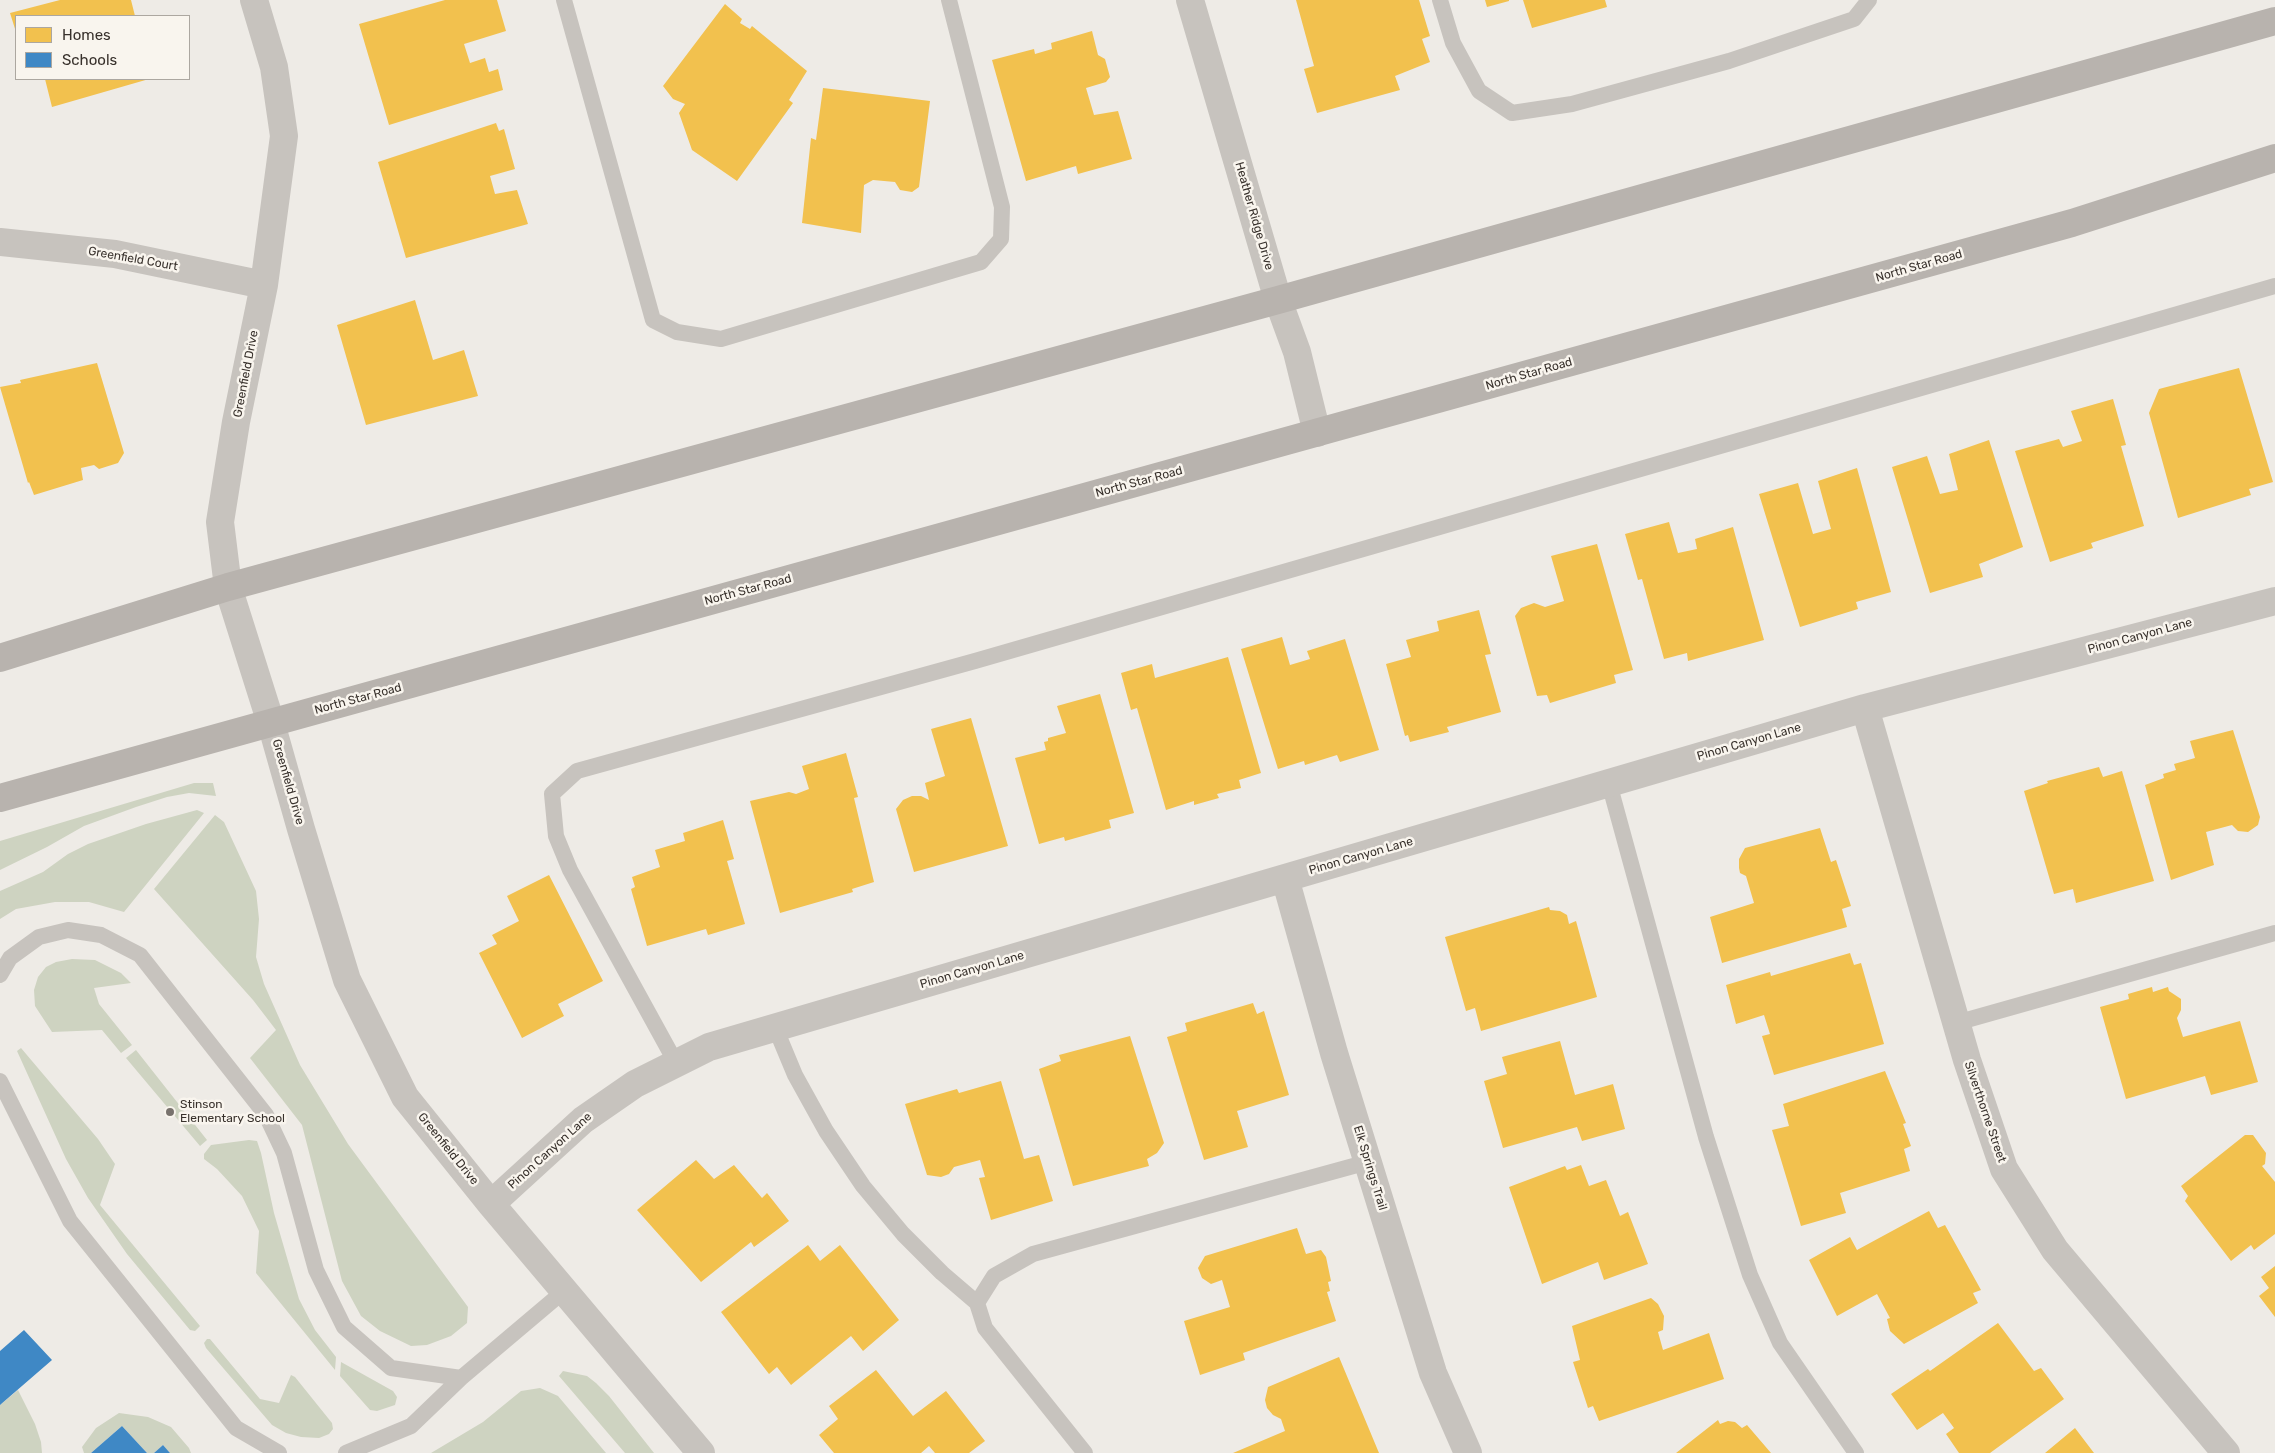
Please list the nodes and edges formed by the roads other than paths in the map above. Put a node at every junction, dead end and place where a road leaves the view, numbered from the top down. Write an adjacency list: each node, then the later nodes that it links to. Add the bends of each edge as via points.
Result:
1 (254, 0): 10 (street, Greenfield Drive, via 274,67 284,136)
2 (564, 0): 3 (lane, via 654,320 677,332 721,338 982,262 1001,239 1002,207)
3 (949, 0)
4 (1190, 0): 12 (street, Heather Ridge Drive)
5 (1440, 0): 6 (lane, via 1453,43 1479,91 1512,113 1572,104 1729,61 1854,19)
6 (1869, 0)
7 (2275, 21): 12 (main road)
8 (2275, 158): 13 (main road, North Star Road, via 2072,224)
9 (0, 242): 10 (street, Greenfield Court, via 115,254)
10 (264, 285): 14 (street, Greenfield Drive, via 236,422 220,522)
11 (2275, 286): 26 (lane, via 975,661 577,771 552,794 556,836 570,870)
12 (1278, 300): 13 (street, Heather Ridge Drive, via 1297,352); 14 (main road)
13 (1317, 433): 18 (main road, North Star Road)
14 (228, 587): 16 (main road); 18 (street, Greenfield Drive)
15 (2275, 601): 17 (street, Pinon Canyon Lane)
16 (0, 658)
17 (1865, 708): 19 (street, Pinon Canyon Lane); 24 (street, Silverthorne Street)
18 (271, 723): 20 (main road, North Star Road); 29 (street, Greenfield Drive, via 348,980 405,1097)
19 (1609, 784): 21 (street, Pinon Canyon Lane); 38 (lane, via 1706,1137 1750,1275 1780,1343)
20 (0, 798)
21 (1285, 878): 25 (street, Pinon Canyon Lane); 28 (street, Elk Springs Trail)
22 (2275, 933): 24 (lane)
23 (0, 975): 32 (lane, via 10,958 39,937 68,930 101,935 140,955 266,1115 284,1153 316,1270 344,1327 391,1368)
24 (1956, 1024): 39 (street, Silverthorne Street, via 2004,1169 2055,1250)
25 (775, 1027): 26 (street, Pinon Canyon Lane, via 709,1047); 31 (lane, via 822,1123 863,1186 903,1234)
26 (676, 1063): 29 (street, Pinon Canyon Lane, via 635,1084 583,1120)
27 (0, 1081): 33 (lane, via 70,1220 236,1428)
28 (1368, 1162): 31 (lane, via 1033,1254 994,1276); 37 (street, Elk Springs Trail, via 1433,1373)
29 (491, 1204): 30 (street, Greenfield Drive)
30 (564, 1291): 32 (lane); 35 (street, Greenfield Drive)
31 (977, 1304): 36 (lane, via 985,1328)
32 (461, 1378): 34 (lane, via 411,1426)
33 (279, 1453)
34 (346, 1453)
35 (701, 1453)
36 (1085, 1453)
37 (1468, 1453)
38 (1856, 1453)
39 (2226, 1453)

